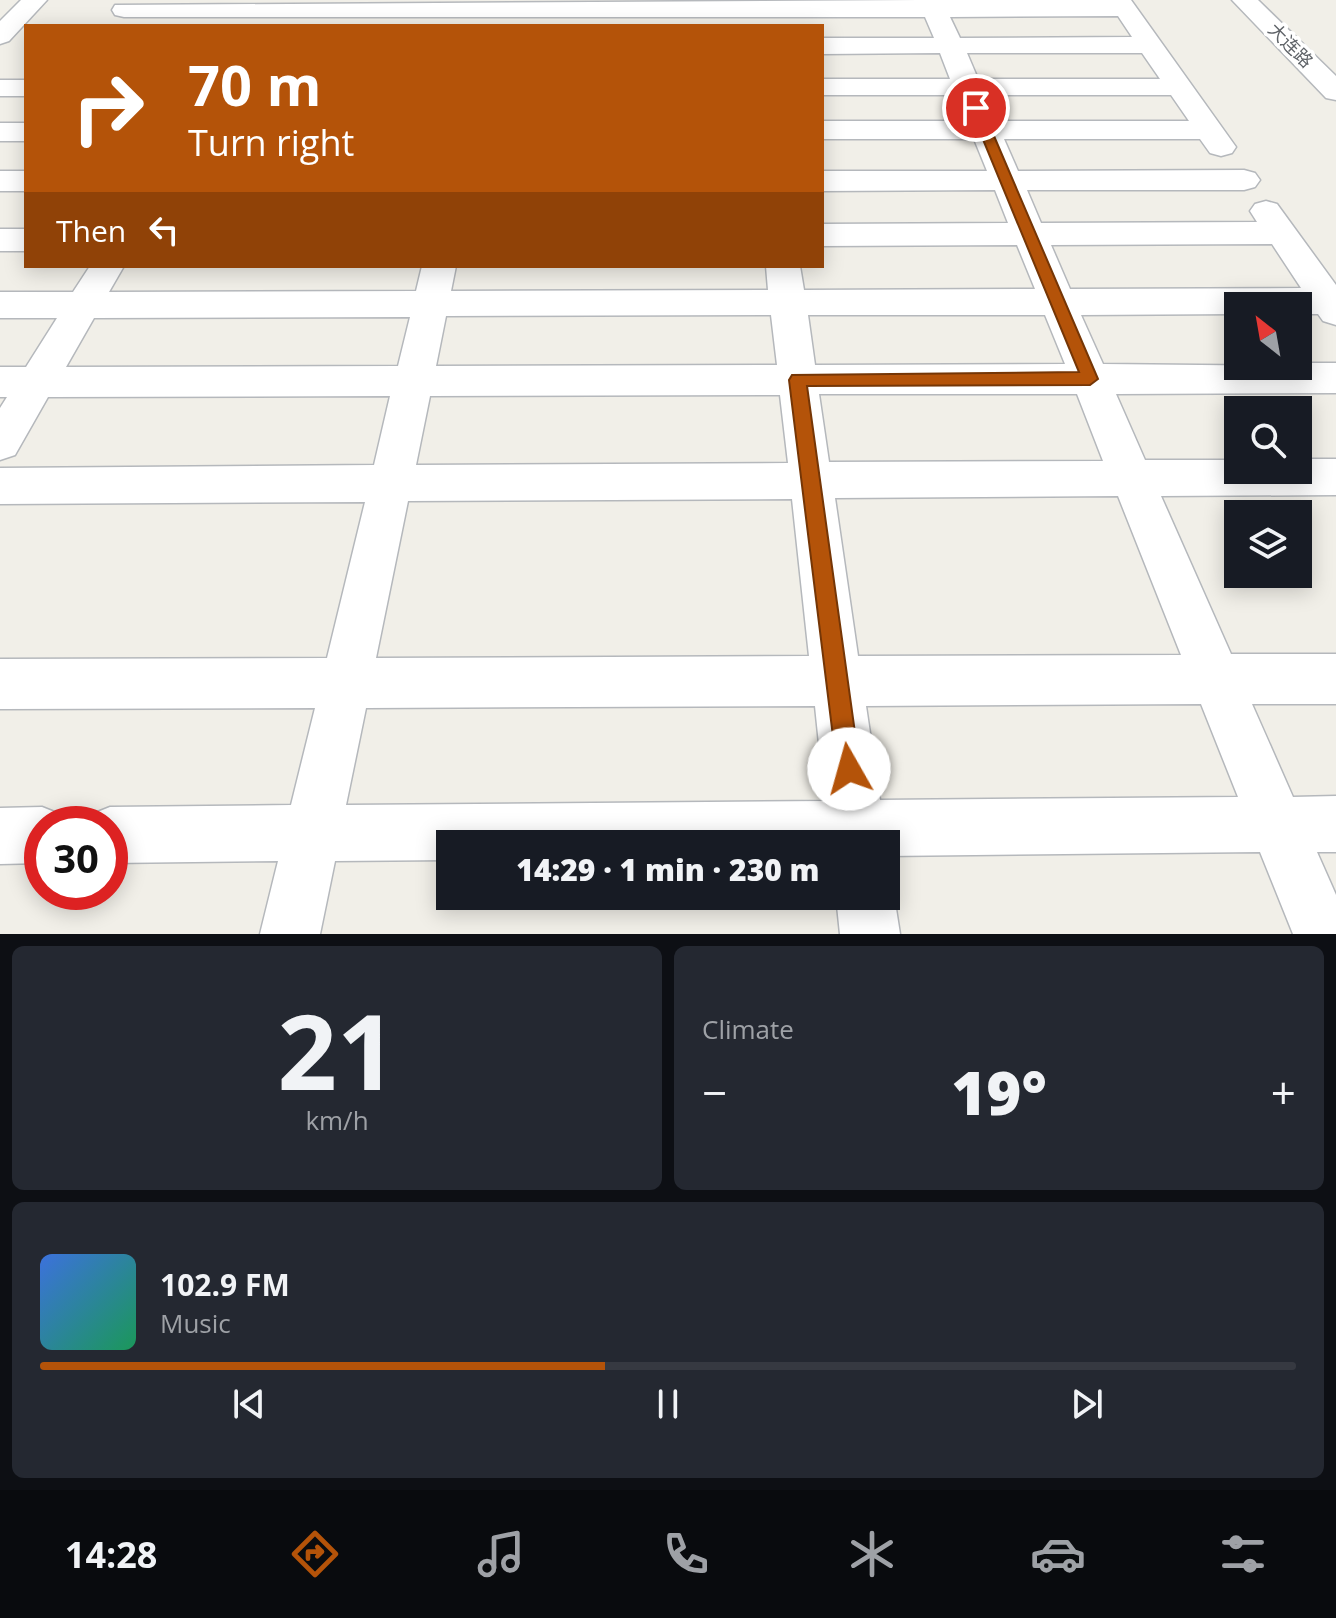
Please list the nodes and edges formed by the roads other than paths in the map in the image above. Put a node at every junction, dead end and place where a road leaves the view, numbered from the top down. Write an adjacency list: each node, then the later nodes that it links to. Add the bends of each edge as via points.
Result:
1 (35, 0): 9 (street)
2 (1244, 0): 19 (street, 大连路)
3 (1122, 4): 8 (street); 10 (street)
4 (124, 10): 7 (street)
5 (496, 12): 6 (street); 7 (street)
6 (750, 12): 8 (street)
7 (256, 18)
8 (938, 18): 10 (street); 11 (street); 15 (street)
9 (0, 36)
10 (1151, 45): 16 (street)
11 (824, 46)
12 (0, 47): 13 (street)
13 (24, 47)
14 (824, 87): 15 (street)
15 (967, 87): 16 (street); 21 (street)
16 (1179, 87): 22 (street)
17 (0, 88): 18 (street)
18 (24, 88)
19 (1336, 92)
20 (824, 130): 21 (street)
21 (985, 130): 22 (street); 29 (street)
22 (1209, 130): 25 (street)
23 (0, 132): 24 (street)
24 (24, 132)
25 (1244, 180): 29 (street); 30 (street)
26 (0, 181): 27 (street)
27 (24, 181)
28 (824, 181): 29 (street)
29 (1006, 181): 31 (street)
30 (1281, 233): 31 (street); 41 (street)
31 (1029, 234): 32 (street); 38 (street)
32 (824, 235)
33 (0, 240): 34 (street)
34 (24, 240)
35 (106, 268): 40 (street)
36 (786, 284): 37 (street); 38 (street); 44 (street)
37 (435, 285): 40 (street); 45 (street)
38 (1057, 302): 41 (street); 43 (street)
39 (0, 305): 40 (street)
40 (83, 305): 46 (street)
41 (1332, 306)
42 (1336, 378): 43 (street)
43 (1090, 379): 44 (street); 49 (street)
44 (798, 380): 45 (street); 50 (street)
45 (414, 381): 46 (street); 51 (street)
46 (18, 382): 47 (street)
47 (0, 443)
48 (1336, 477): 49 (street)
49 (1132, 479): 50 (street); 54 (street)
50 (811, 480): 51 (street); 55 (street)
51 (391, 483): 52 (street); 56 (street)
52 (0, 486)
53 (1336, 679): 54 (street)
54 (1216, 680): 55 (street); 59 (street)
55 (838, 681): 56 (street); 60 (street)
56 (346, 683): 57 (street); 61 (street)
57 (0, 684)
58 (1336, 824): 59 (street)
59 (1277, 825): 65 (street); 70 (street)
60 (856, 830)
61 (313, 833): 62 (street); 64 (street); 68 (street)
62 (436, 834)
63 (24, 835): 66 (street)
64 (128, 835)
65 (900, 835)
66 (0, 836)
67 (867, 910): 69 (street)
68 (290, 934)
69 (870, 934)
70 (1323, 934)

